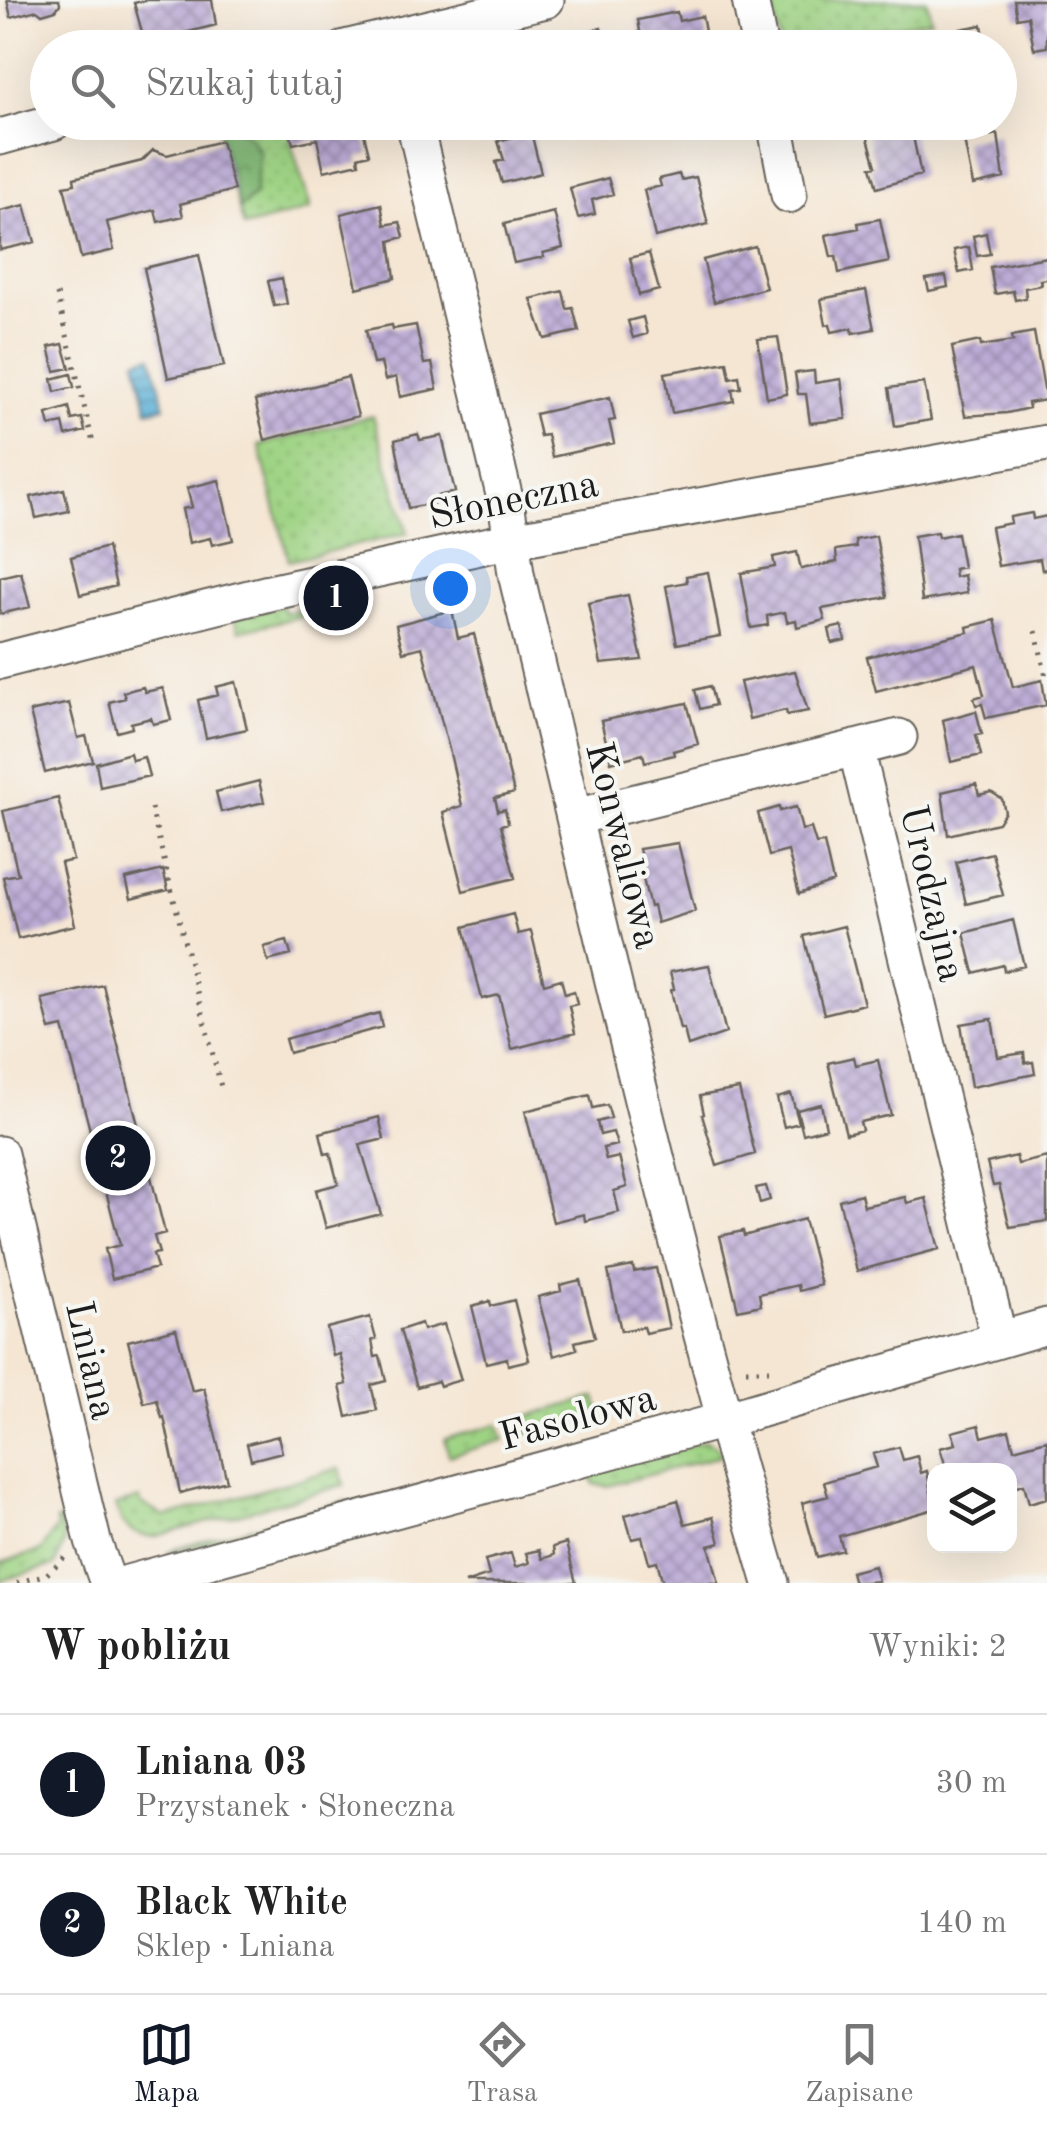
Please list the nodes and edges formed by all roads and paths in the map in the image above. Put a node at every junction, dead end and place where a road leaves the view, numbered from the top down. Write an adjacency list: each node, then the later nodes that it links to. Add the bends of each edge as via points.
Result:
1 (546, 0): 3 (street)
2 (750, 0): 4 (street)
3 (438, 30)
4 (756, 30)
5 (30, 128): 6 (street)
6 (0, 136)
7 (418, 140): 13 (street, Konwaliowa)
8 (778, 140): 9 (street)
9 (789, 195)
10 (57, 294): 11 (path)
11 (93, 443)
12 (1047, 443): 13 (street, Słoneczna)
13 (512, 540): 15 (street, Słoneczna); 20 (street, Konwaliowa)
14 (1036, 631): 16 (path)
15 (0, 661)
16 (1047, 682)
17 (899, 737): 18 (street)
18 (856, 748): 20 (street); 24 (street, Urodzajna)
19 (151, 808): 21 (path)
20 (575, 817): 25 (street, Konwaliowa)
21 (222, 1087)
22 (0, 1154): 26 (street, Lniana, via 92,1541)
23 (1047, 1326): 24 (street, Fasolowa)
24 (999, 1339): 25 (street, Fasolowa)
25 (724, 1420): 27 (street, Fasolowa); 28 (street, Konwaliowa)
26 (108, 1583)
27 (128, 1583)
28 (771, 1583)

